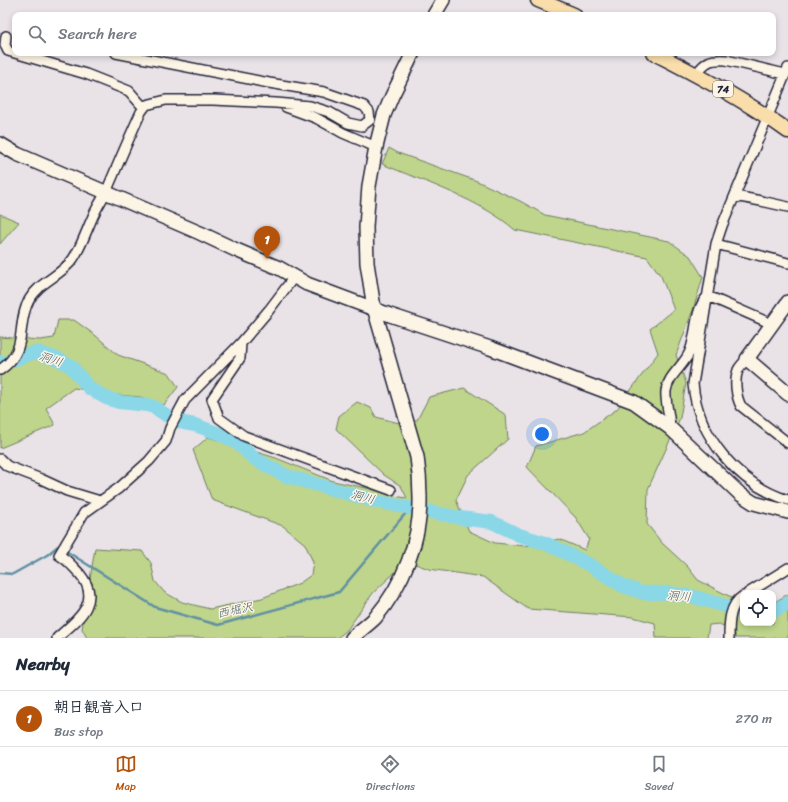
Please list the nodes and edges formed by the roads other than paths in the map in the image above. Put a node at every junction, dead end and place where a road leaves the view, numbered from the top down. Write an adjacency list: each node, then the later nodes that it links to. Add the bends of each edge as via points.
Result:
1 (443, 0): 3 (street)
2 (538, 0): 4 (main road)
3 (436, 12)
4 (567, 12)
5 (7, 36): 6 (street, via 5,46)
6 (12, 52)
7 (25, 56): 14 (street, via 86,74 129,91)
8 (131, 56): 13 (street, via 324,92 364,106 370,112 370,120 362,126 348,123 329,112 310,106)
9 (412, 56): 17 (street, via 384,115)
10 (660, 56): 12 (main road, 74)
11 (787, 71): 12 (street, via 718,59 703,64); 15 (street)
12 (696, 74): 15 (main road, 74)
13 (276, 103): 14 (street, via 166,100 146,105); 17 (street, via 316,118 343,133)
14 (144, 108): 19 (street)
15 (768, 116): 16 (main road, 74); 20 (street)
16 (788, 130)
17 (377, 142): 27 (street, via 369,186 366,226 367,263)
18 (0, 144): 19 (street, via 17,154)
19 (106, 192): 24 (street, via 279,268); 31 (street, via 74,258 63,270 41,284 29,300 14,358)
20 (735, 196): 21 (street); 22 (street)
21 (788, 207)
22 (716, 244): 23 (street); 25 (street)
23 (788, 263)
24 (294, 277): 27 (street); 29 (street)
25 (708, 296): 28 (street); 33 (street, via 699,310 688,358 670,380 666,390); 37 (street, via 693,384 703,424 714,445 741,473 764,490)
26 (788, 302): 28 (street)
27 (374, 308): 33 (street, via 634,402); 44 (street, via 417,457 420,498 415,539 397,586 374,618)
28 (772, 324): 30 (street)
29 (241, 343): 36 (street, via 240,358 212,399 219,418 244,436); 38 (street, via 185,400 166,441 149,461)
30 (747, 359): 32 (street); 34 (street, via 738,370 738,400 741,406)
31 (0, 370)
32 (788, 394)
33 (670, 428): 39 (street, via 740,494 754,502)
34 (788, 443)
35 (0, 459): 38 (street, via 7,466 66,491)
36 (390, 490)
37 (788, 500)
38 (100, 501): 43 (street, via 84,513 59,555 68,560 87,583 89,602 73,624)
39 (788, 512)
40 (788, 568): 41 (street)
41 (753, 590)
42 (740, 599): 45 (street, via 729,618)
43 (57, 638)
44 (352, 638)
45 (728, 638)

